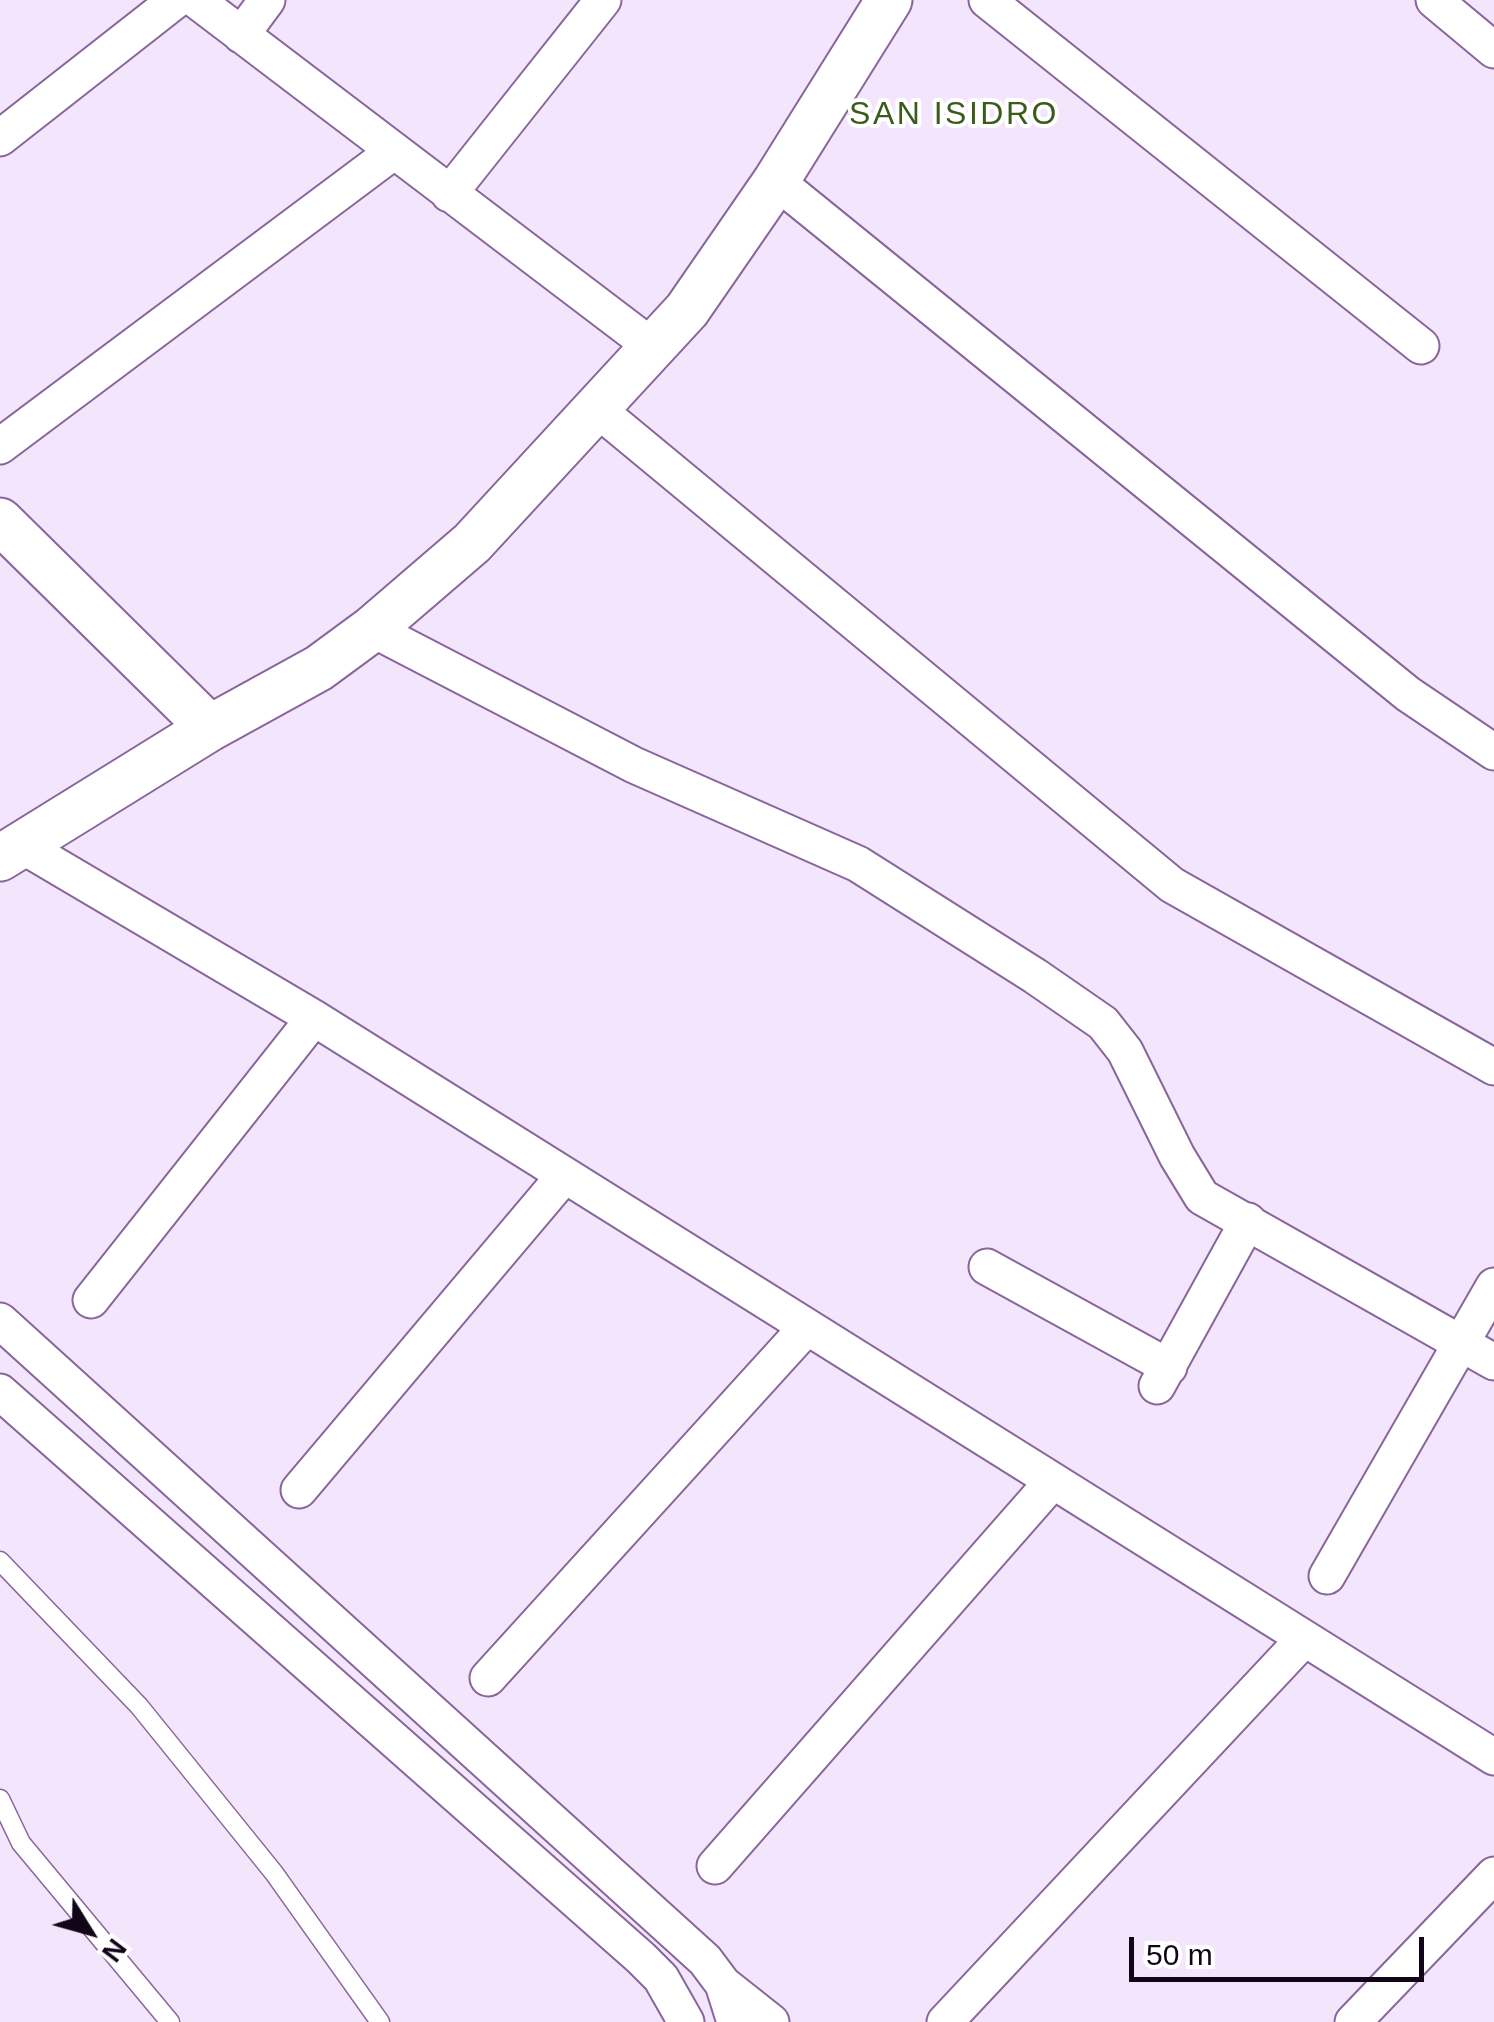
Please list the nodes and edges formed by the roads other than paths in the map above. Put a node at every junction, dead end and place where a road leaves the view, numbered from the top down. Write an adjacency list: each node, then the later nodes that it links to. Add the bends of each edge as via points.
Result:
1 (176, 0): 10 (street)
2 (196, 0): 8 (street)
3 (267, 0): 8 (street)
4 (603, 0): 13 (street)
5 (889, 0): 12 (street)
6 (987, 0): 14 (street)
7 (1434, 0): 9 (street)
8 (242, 35): 11 (street)
9 (1494, 50)
10 (0, 138)
11 (394, 152): 13 (street); 17 (street)
12 (776, 181): 15 (street); 21 (street, via 1408,694)
13 (449, 194): 15 (street)
14 (1421, 346)
15 (654, 348): 16 (street)
16 (597, 409): 19 (street, via 472,543); 24 (street, via 1172,885)
17 (0, 446)
18 (0, 521): 20 (street)
19 (372, 629): 20 (street, via 320,668); 26 (street, via 634,765 858,864 1035,976 1103,1023 1125,1051 1202,1197)
20 (210, 728): 22 (street)
21 (1494, 752)
22 (10, 852): 23 (street)
23 (314, 1018): 25 (street); 29 (street)
24 (1494, 1067)
25 (564, 1176): 31 (street); 36 (street)
26 (1248, 1221): 27 (street, via 1163,1377); 32 (street)
27 (987, 1267)
28 (1494, 1286): 32 (street)
29 (91, 1300)
30 (0, 1321): 45 (street, via 705,1960)
31 (806, 1328): 35 (street); 40 (street)
32 (1462, 1343): 33 (street); 38 (street)
33 (1494, 1362)
34 (0, 1392): 48 (street, via 641,1958)
35 (1052, 1482): 39 (street); 43 (street)
36 (298, 1490)
37 (0, 1562): 47 (lane, via 139,1706 274,1873)
38 (1327, 1576)
39 (1303, 1640): 41 (street); 51 (street)
40 (488, 1678)
41 (1494, 1758)
42 (0, 1799): 46 (lane, via 22,1843)
43 (714, 1866)
44 (1494, 1875): 52 (street)
45 (723, 1984): 49 (street); 50 (street)
46 (170, 2022)
47 (380, 2022)
48 (686, 2022)
49 (735, 2022)
50 (771, 2022)
51 (946, 2022)
52 (1352, 2022)

